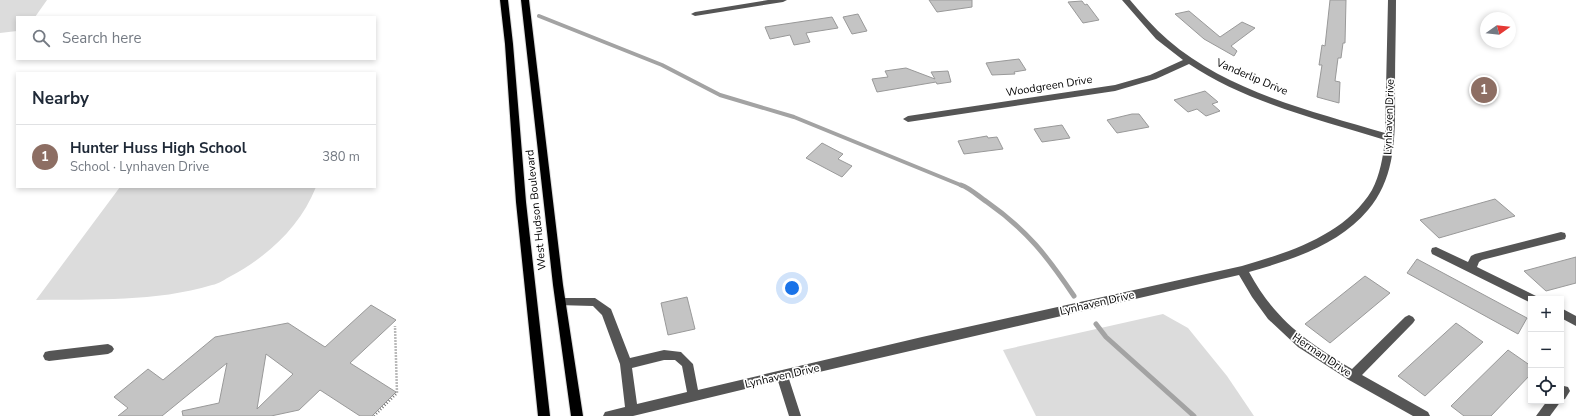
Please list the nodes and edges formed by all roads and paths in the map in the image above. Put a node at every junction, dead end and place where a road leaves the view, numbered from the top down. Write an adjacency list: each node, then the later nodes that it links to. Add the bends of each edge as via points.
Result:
1 (504, 0): 29 (main road, West Hudson Boulevard, via 520,202)
2 (525, 0): 15 (main road, West Hudson Boulevard)
3 (783, 0): 6 (street)
4 (1126, 0): 7 (street, Vanderlip Drive, via 1159,37)
5 (1392, 0): 9 (street, Lynhaven Drive)
6 (695, 14)
7 (1189, 60): 8 (street, Woodgreen Drive, via 1169,72 1115,88); 9 (street, Vanderlip Drive, via 1221,78 1271,99)
8 (908, 119)
9 (1390, 138): 13 (street, Lynhaven Drive, via 1388,160 1376,192 1348,223 1316,245 1278,260)
10 (1561, 236): 12 (street, via 1479,257)
11 (1436, 251): 12 (street)
12 (1471, 268): 14 (street)
13 (1242, 270): 23 (street, Lynhaven Drive); 24 (street, Herman Drive, via 1269,312 1284,329)
14 (1528, 297)
15 (560, 302): 22 (street, via 595,302 607,312); 30 (main road, West Hudson Boulevard)
16 (1564, 315): 18 (street)
17 (1409, 320): 24 (street)
18 (1576, 321)
19 (394, 326): 28 (path, via 397,393)
20 (108, 349): 21 (street)
21 (49, 356)
22 (626, 364): 25 (street, via 664,355 677,355 687,364); 27 (street)
23 (782, 376): 25 (street, Lynhaven Drive); 32 (street)
24 (1352, 376): 33 (street, Herman Drive)
25 (694, 397): 27 (street, Lynhaven Drive)
26 (1552, 404): 34 (street)
27 (632, 411): 31 (street, Lynhaven Drive)
28 (374, 416)
29 (544, 416)
30 (576, 416)
31 (609, 416)
32 (795, 416)
33 (1424, 416)
34 (1542, 416)

